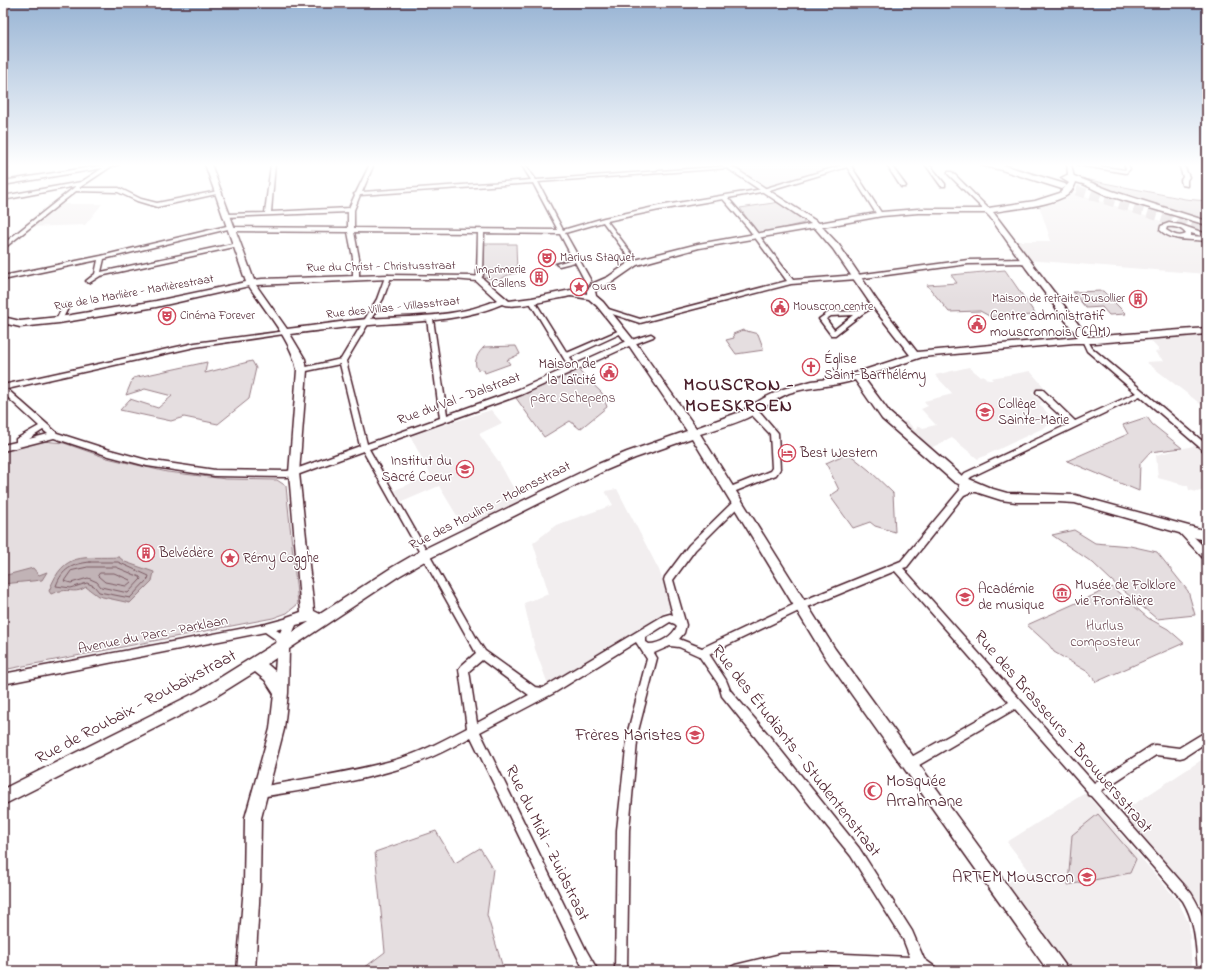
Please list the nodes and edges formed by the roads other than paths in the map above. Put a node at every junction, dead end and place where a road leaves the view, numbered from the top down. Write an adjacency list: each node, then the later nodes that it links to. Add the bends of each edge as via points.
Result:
1 (52, 209): 30 (street)
2 (225, 209): 15 (street)
3 (268, 209): 13 (street)
4 (549, 209): 24 (street)
5 (652, 209): 16 (street)
6 (734, 209): 25 (street)
7 (877, 209): 14 (street)
8 (991, 209): 11 (street)
9 (1163, 209): 17 (street)
10 (351, 210): 13 (street); 22 (street)
11 (987, 210): 14 (street); 33 (street)
12 (796, 211): 18 (street); 20 (street, via 806,220)
13 (268, 214): 15 (street)
14 (880, 214): 18 (street)
15 (228, 216): 19 (street)
16 (604, 220): 24 (street); 34 (street)
17 (1207, 223)
18 (817, 226): 20 (street); 38 (street)
19 (231, 228): 22 (street); 29 (street); 31 (street)
20 (806, 228): 25 (street)
21 (1185, 229): 26 (street); 27 (street, via 1189,234); 27 (street, via 1170,225 1162,229 1171,235)
22 (351, 230): 23 (street); 40 (street, via 356,258)
23 (481, 231): 24 (street); 41 (street)
24 (562, 232): 32 (street)
25 (756, 236): 34 (street, via 698,246); 44 (street)
26 (1207, 236)
27 (1186, 237): 28 (street)
28 (1207, 239)
29 (237, 245): 36 (street); 45 (street)
30 (3, 247)
31 (101, 258): 36 (street); 39 (street)
32 (578, 260): 35 (street); 42 (street)
33 (1026, 261): 38 (street, via 968,262); 63 (street)
34 (636, 263): 46 (street, via 611,279)
35 (559, 264)
36 (98, 275): 43 (street)
37 (388, 277): 40 (street, Rue du Christ - Christusstraat); 41 (street, Rue du Christ - Christusstraat); 57 (street, via 380,299)
38 (857, 277): 44 (street); 51 (street)
39 (3, 278)
40 (356, 278): 45 (street, Rue du Christ - Christusstraat)
41 (478, 279): 49 (street)
42 (588, 281): 46 (street); 47 (street, via 583,288)
43 (89, 282)
44 (791, 282): 53 (street, via 640,321)
45 (251, 283): 56 (street, Rue de la Marlière - Marlièrestraat, via 156,304); 61 (street)
46 (597, 284): 48 (street, via 591,290)
47 (571, 293): 48 (street); 50 (street)
48 (592, 297): 53 (street)
49 (503, 301): 50 (street, via 508,304); 55 (street, Rue des Villas - Villasstraat, via 475,311)
50 (532, 301): 67 (street)
51 (875, 304): 54 (street); 65 (street)
52 (66, 306): 56 (street)
53 (605, 310): 59 (street)
54 (860, 313): 54 (street, via 829,314 822,319 833,334)
55 (430, 319): 57 (street, Rue des Villas - Villasstraat); 78 (street)
56 (59, 320): 58 (street, Rue de la Marlière - Marlièrestraat)
57 (367, 322): 61 (street, Rue des Villas - Villasstraat); 68 (street)
58 (4, 324)
59 (622, 330): 64 (street); 67 (street)
60 (1207, 331): 63 (street)
61 (284, 332): 70 (street, via 300,359); 72 (street, via 195,345)
62 (651, 336): 64 (street, Rue du Val - Dalstraat)
63 (1085, 340): 66 (street); 74 (street, via 1089,349)
64 (631, 342): 69 (street, Rue du Val - Dalstraat); 81 (street)
65 (908, 345): 66 (street); 66 (street)
66 (921, 355): 71 (street, Rue des Moulins - Molensstraat)
67 (567, 356): 69 (street)
68 (343, 361): 70 (street); 83 (street)
69 (573, 368): 78 (street, Rue du Val - Dalstraat, via 520,392)
70 (302, 370): 87 (street)
71 (857, 375): 77 (street, Rue des Moulins - Molensstraat, via 844,380 812,384 786,391); 88 (street, via 876,405 891,422 952,475)
72 (3, 388): 75 (street)
73 (1040, 392): 79 (street)
74 (1141, 393): 79 (street); 85 (street)
75 (11, 396): 76 (street); 80 (street)
76 (3, 400)
77 (748, 412): 81 (street, Rue des Moulins - Molensstraat); 90 (street, via 756,413 774,433 775,471)
78 (444, 419): 83 (street, Rue du Val - Dalstraat)
79 (1075, 425): 86 (street)
80 (44, 426): 82 (street); 84 (street)
81 (694, 433): 90 (street); 96 (street, Rue des Moulins - Molensstraat, via 630,455 591,472)
82 (54, 435): 84 (street); 87 (street, Rue du Val - Dalstraat, via 146,463 183,469 254,475)
83 (364, 447): 87 (street, Rue du Val - Dalstraat); 96 (street)
84 (5, 448)
85 (1207, 449)
86 (978, 471): 88 (street, via 967,476); 89 (street)
87 (294, 473): 101 (street)
88 (964, 481): 89 (street); 92 (street)
89 (977, 486): 91 (street)
90 (731, 490): 93 (street)
91 (989, 492): 92 (street, via 972,489); 94 (street, via 1009,498 1056,496 1075,499)
92 (961, 493): 98 (street, via 904,564)
93 (738, 502): 99 (street, Rue des Étudiants - Studentenstraat, via 680,560 668,580); 100 (street)
94 (1180, 528): 95 (street); 97 (street)
95 (1207, 536)
96 (426, 554): 102 (street, Rue des Moulins - Molensstraat); 114 (street)
97 (1207, 556)
98 (897, 567): 100 (street); 119 (street, Rue des Brasseurs - Brouwersstraat)
99 (674, 605): 103 (street); 105 (street, Rue des Étudiants - Studentenstraat)
100 (800, 606): 113 (street); 122 (street, via 830,653)
101 (308, 616): 102 (street); 104 (street, Avenue du Parc - Parklaan)
102 (325, 617): 110 (street, Rue des Moulins - Molensstraat)
103 (666, 619): 105 (street, via 674,619); 107 (street)
104 (292, 621): 106 (street, Avenue du Parc - Parklaan); 110 (street)
105 (681, 625): 109 (street, via 680,633); 112 (street, Rue des Étudiants - Studentenstraat)
106 (266, 628): 110 (street, via 278,636); 116 (street, Avenue du Parc - Parklaan)
107 (644, 632): 108 (street); 111 (street, via 641,638)
108 (629, 641): 111 (street); 118 (street)
109 (668, 641): 111 (street, via 655,649); 112 (street, Rue des Étudiants - Studentenstraat, via 680,642)
110 (283, 645): 115 (street, Rue de Roubaix - Roubaixstraat); 117 (street)
111 (644, 646): 130 (street, via 652,658 633,731 623,830)
112 (690, 647): 113 (street, Rue des Étudiants - Studentenstraat)
113 (702, 653): 127 (street, Rue des Étudiants - Studentenstraat, via 724,683 726,693 855,852 908,935)
114 (482, 654): 118 (street, via 533,692); 120 (street, Rue du Midi - Zuidstraat, via 464,669)
115 (254, 665): 117 (street, via 264,668 269,673); 125 (street, Rue de Roubaix - Roubaixstraat, via 202,697)
116 (3, 680)
117 (281, 693): 124 (street, via 277,729)
118 (543, 694): 120 (street)
119 (1016, 702): 122 (street); 123 (street, Rue des Brasseurs - Brouwersstraat)
120 (473, 730): 124 (street, via 437,749 396,765); 129 (street, Rue du Midi - Zuidstraat)
121 (1207, 736): 123 (street, via 1180,753 1155,750)
122 (910, 764): 133 (street)
123 (1092, 791): 126 (street, Rue des Brasseurs - Brouwersstraat, via 1187,897)
124 (260, 792): 128 (street, via 253,818 252,886)
125 (3, 797)
126 (1203, 921): 134 (street, Rue des Brasseurs - Brouwersstraat)
127 (919, 963): 131 (street, via 781,960); 132 (street)
128 (246, 971)
129 (592, 971)
130 (621, 971)
131 (735, 971)
132 (930, 971)
133 (1059, 971)
134 (1204, 971)

